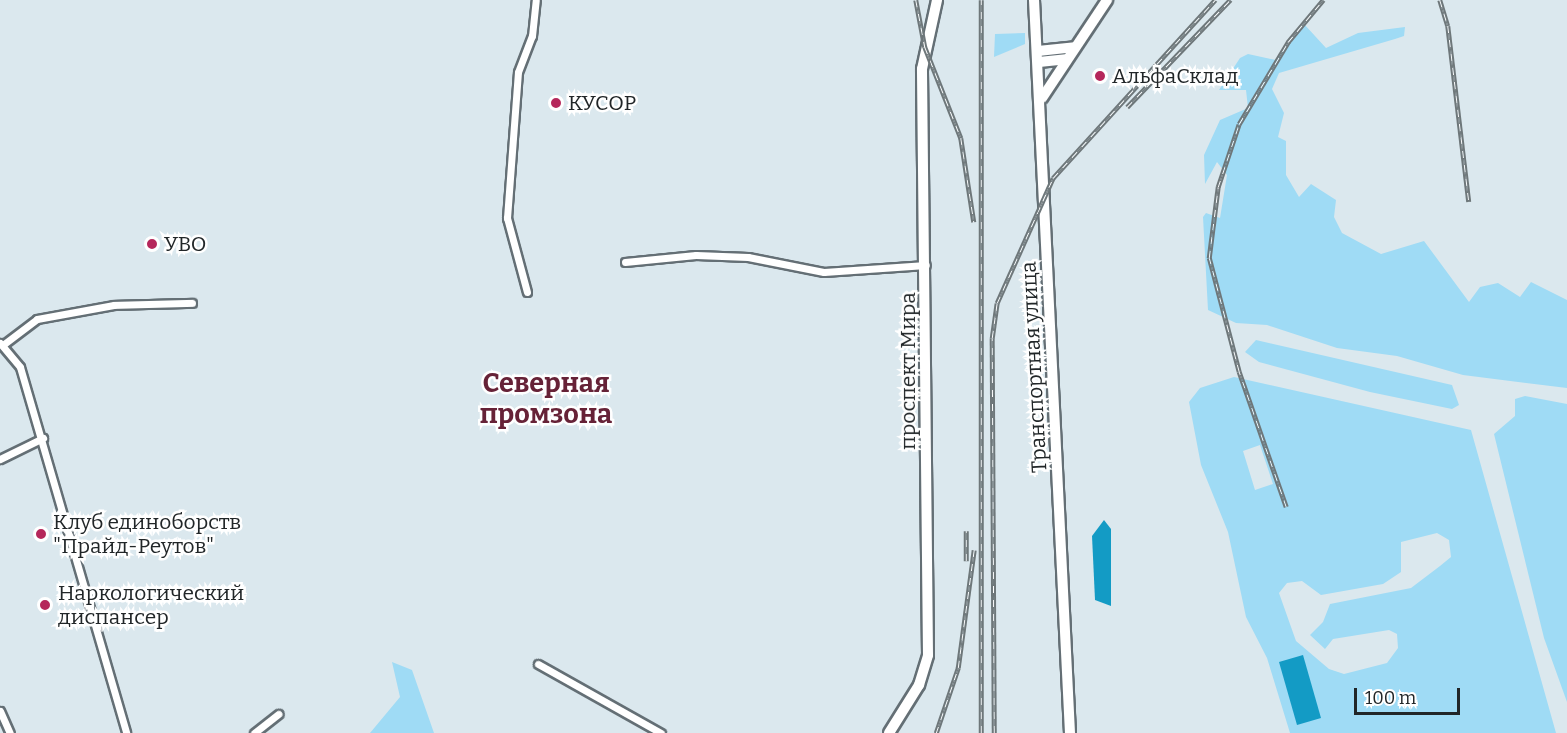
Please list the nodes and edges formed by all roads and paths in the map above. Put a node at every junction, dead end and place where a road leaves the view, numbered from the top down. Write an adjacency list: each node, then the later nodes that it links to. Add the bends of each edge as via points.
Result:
1 (536, 0): 11 (street, via 532,36 518,72 507,207)
2 (937, 0): 10 (street, проспект Мира, via 922,69)
3 (1034, 0): 6 (street, Транспортная улица)
4 (1107, 0): 5 (street)
5 (1075, 47): 6 (street); 7 (street)
6 (1039, 56): 7 (street); 8 (street, Транспортная улица)
7 (1066, 59): 8 (street)
8 (1042, 98): 24 (street, Транспортная улица)
9 (625, 262): 10 (street, via 696,255 748,257 824,272)
10 (927, 265): 23 (street, проспект Мира, via 928,655 922,678)
11 (527, 292)
12 (192, 303): 13 (street, via 114,306 37,319)
13 (2, 344): 14 (street, via 20,368)
14 (43, 438): 15 (street); 20 (street)
15 (0, 459)
16 (538, 664): 22 (street)
17 (0, 711): 19 (street)
18 (278, 714): 21 (street)
19 (10, 733)
20 (126, 733)
21 (254, 733)
22 (661, 733)
23 (889, 733)
24 (1070, 733)

